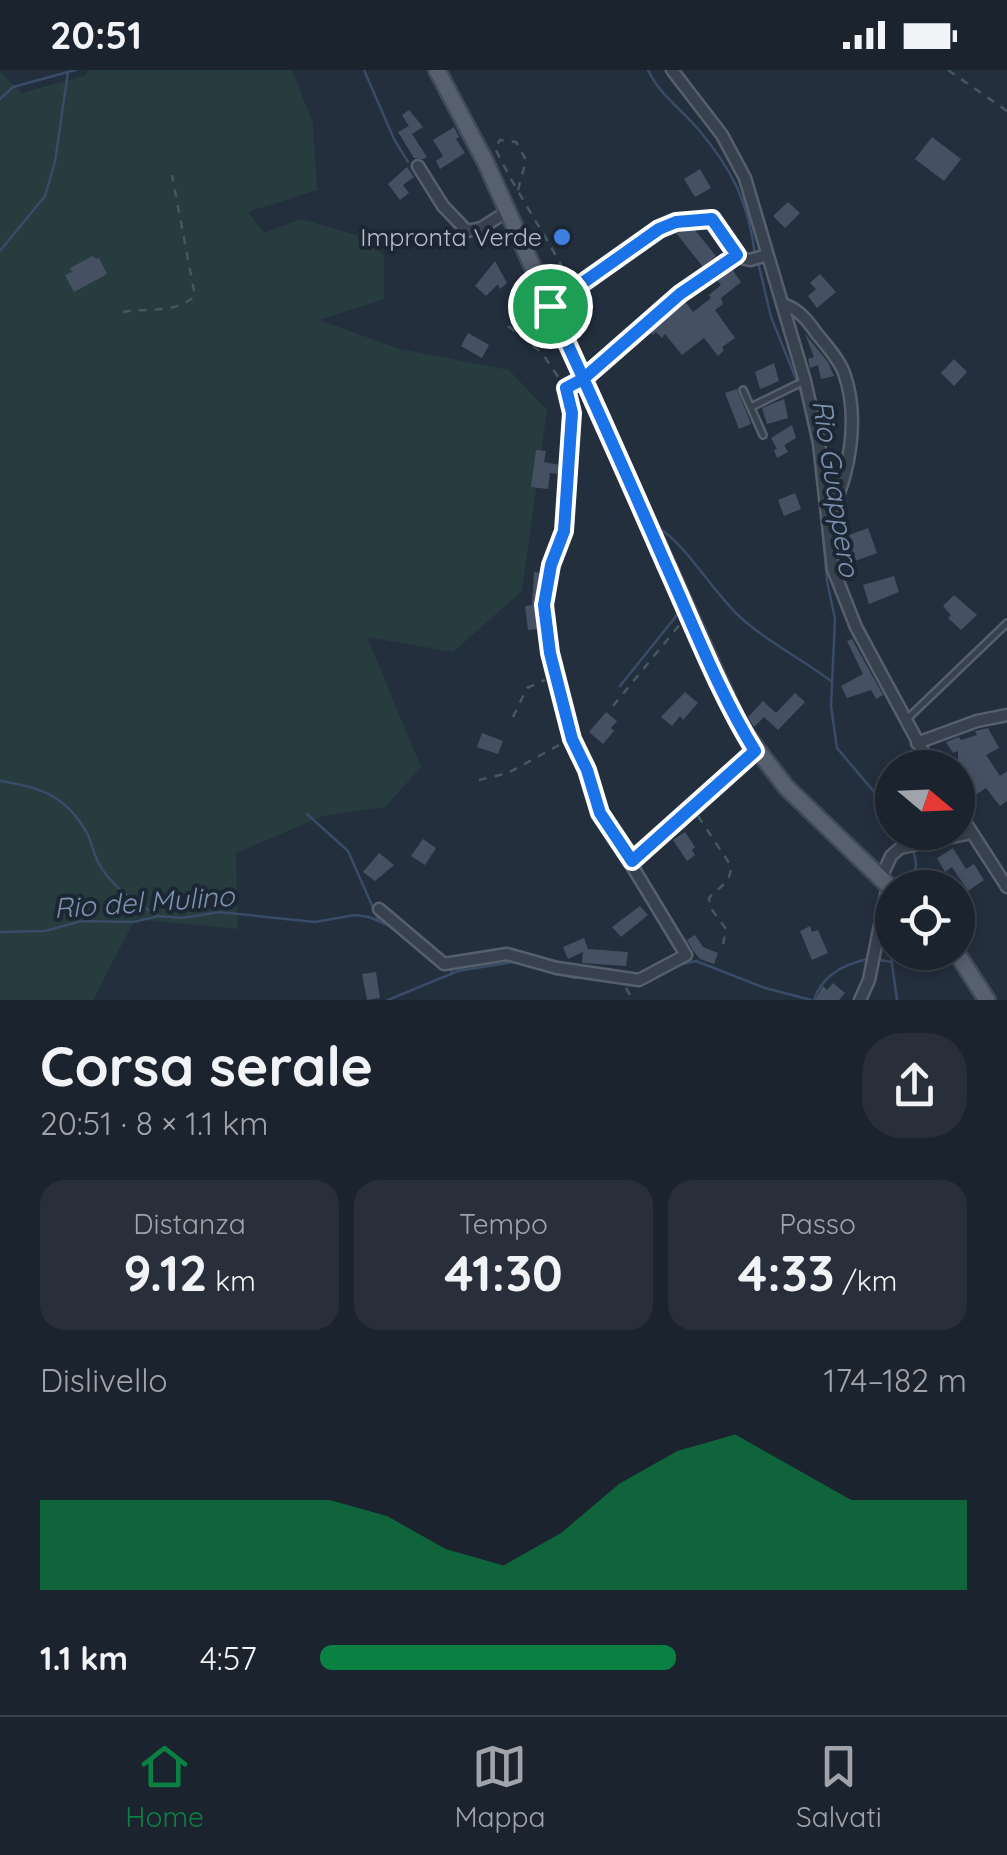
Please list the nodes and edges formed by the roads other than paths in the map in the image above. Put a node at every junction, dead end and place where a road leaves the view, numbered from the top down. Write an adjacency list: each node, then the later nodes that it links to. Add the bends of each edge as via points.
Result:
1 (437, 70): 4 (main road)
2 (672, 70): 6 (street, via 736,159)
3 (418, 166): 4 (street, via 467,231)
4 (508, 211): 8 (main road)
5 (737, 255): 6 (street); 8 (street, via 712,219 676,222); 9 (street, via 680,294)
6 (760, 257): 7 (street)
7 (782, 304): 10 (street); 14 (street, via 814,329 843,370 851,406 843,481)
8 (550, 306): 9 (main road)
9 (583, 379): 21 (main road)
10 (803, 382): 12 (lane); 14 (street, via 819,443)
11 (744, 390): 12 (lane)
12 (751, 407): 13 (lane)
13 (763, 435)
14 (827, 518): 18 (street, via 833,569)
15 (551, 565): 23 (street, via 544,605 572,740 600,813)
16 (1007, 623): 18 (lane)
17 (1007, 714): 19 (street)
18 (904, 722): 19 (street)
19 (917, 743): 20 (street)
20 (921, 750)
21 (755, 751): 23 (street); 24 (main road)
22 (975, 839): 25 (street)
23 (632, 861): 26 (street, via 686,955 640,980 508,954 444,964)
24 (875, 872)
25 (1007, 887)
26 (379, 909)
27 (875, 948): 29 (street)
28 (967, 970): 30 (main road)
29 (860, 1000)
30 (986, 1000)

